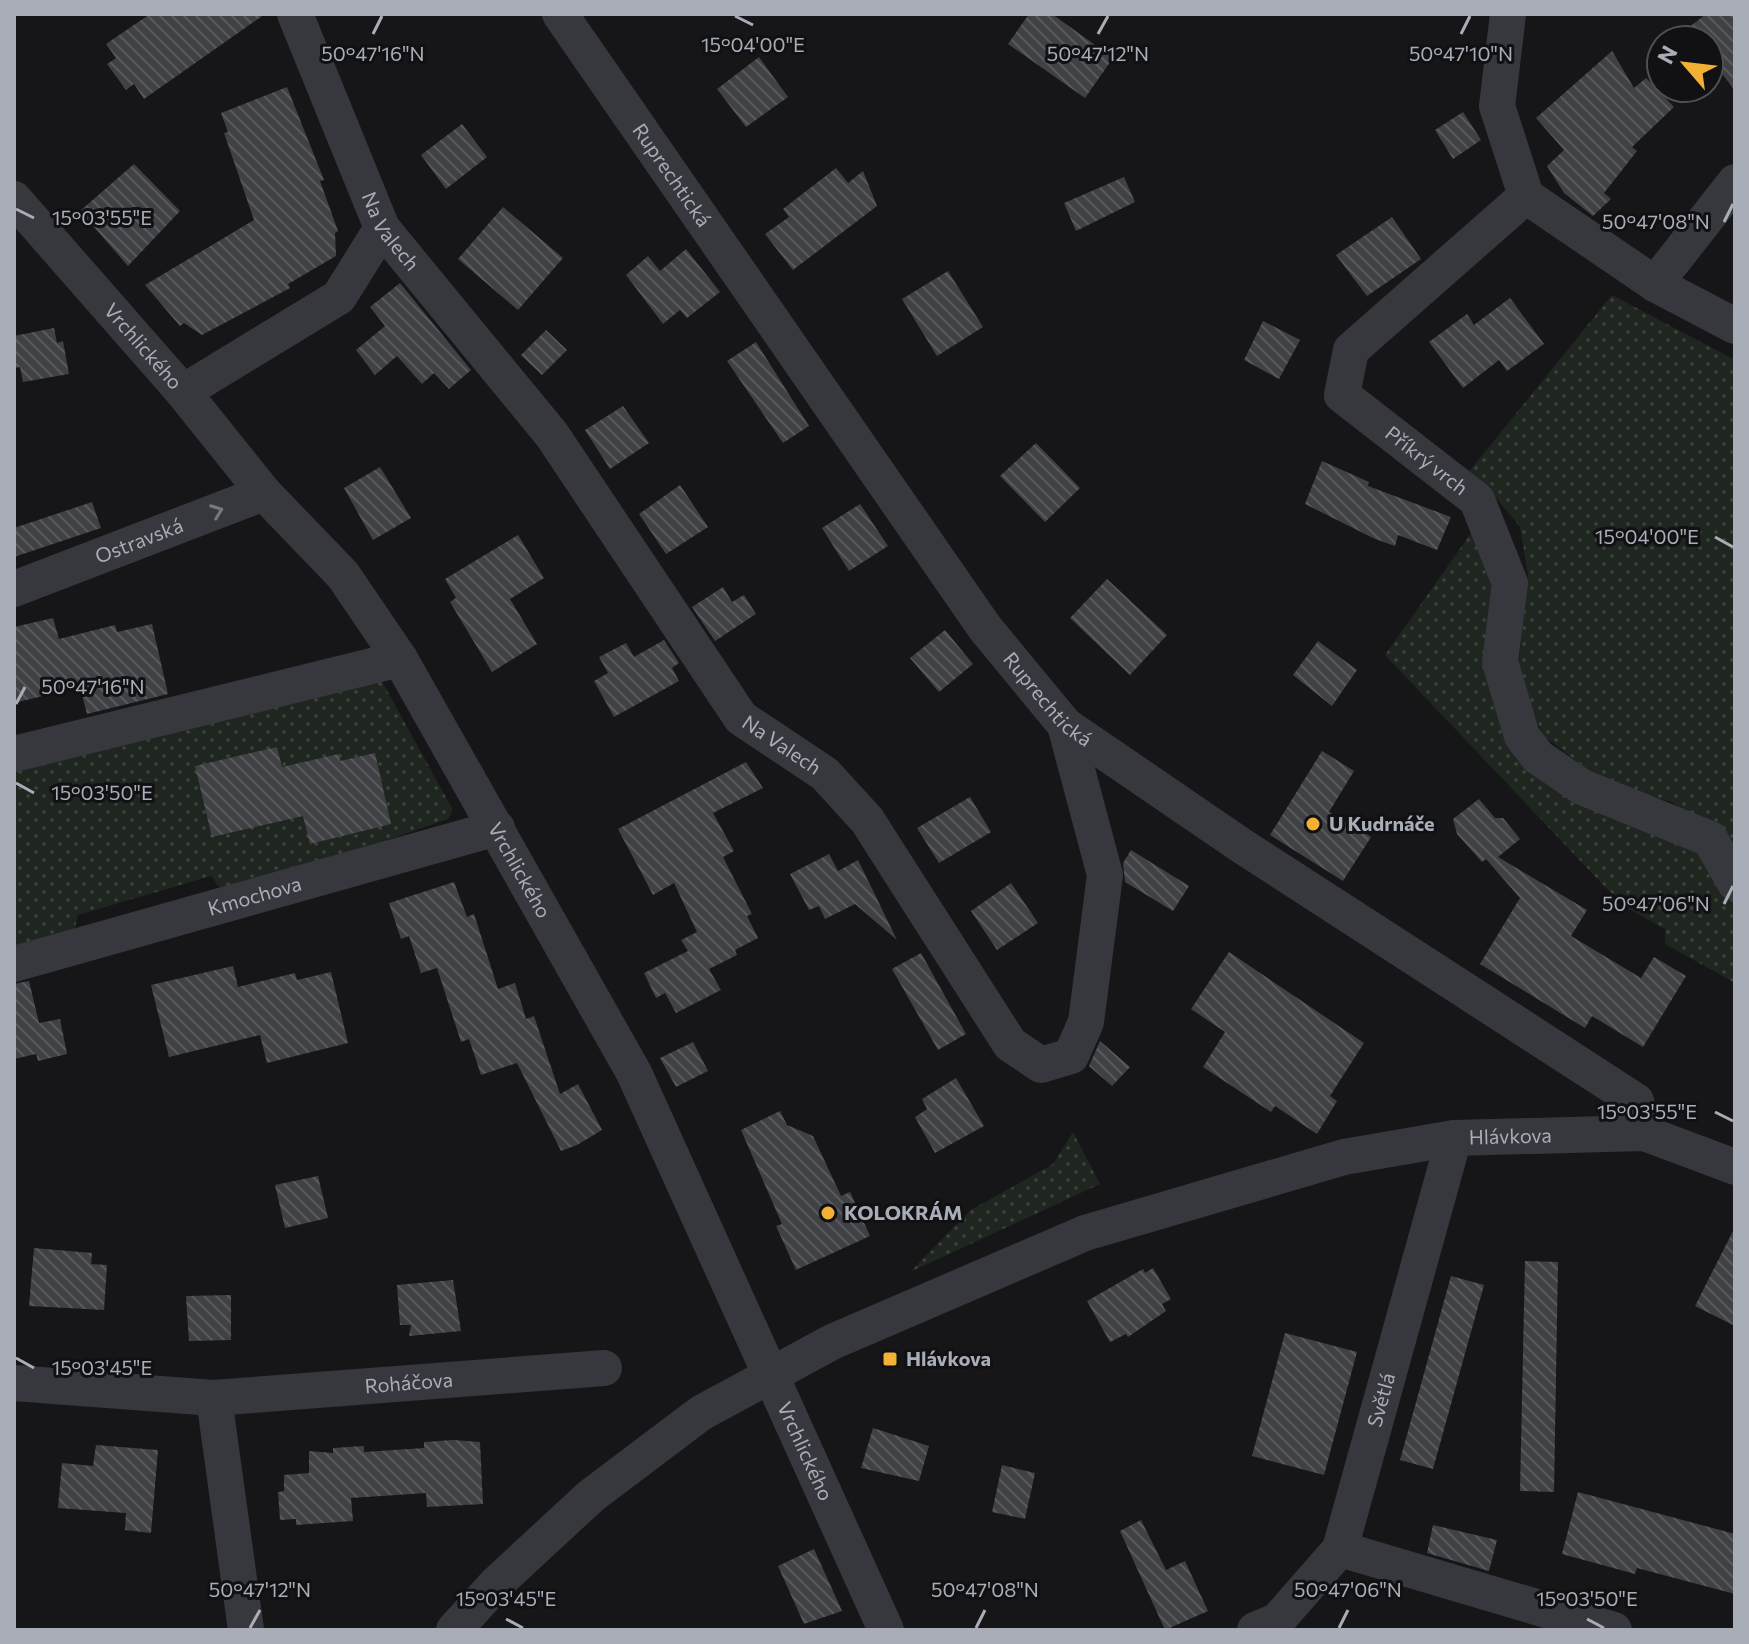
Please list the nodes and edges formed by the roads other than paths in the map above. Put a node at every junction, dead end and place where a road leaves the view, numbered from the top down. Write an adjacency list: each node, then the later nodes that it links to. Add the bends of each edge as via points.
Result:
1 (295, 14): 7 (street, Na Valech)
2 (560, 14): 15 (street, Ruprechtická, via 985,628)
3 (1508, 14): 5 (street, via 1497,106)
4 (1735, 182): 9 (street)
5 (1526, 196): 9 (street); 18 (street, Příkrý vrch, via 1351,350 1342,395 1477,500 1510,583 1500,662 1522,736 1538,757 1582,787 1710,839)
6 (14, 199): 8 (street, Vrchlického)
7 (382, 228): 11 (street, via 339,297); 15 (street, Na Valech, via 552,435 741,718 825,774 867,820 1010,1044 1041,1065 1071,1056 1086,1022 1105,875)
8 (26, 230): 11 (street, Vrchlického)
9 (1655, 284): 10 (street)
10 (1735, 326)
11 (183, 392): 12 (street, Vrchlického)
12 (264, 493): 13 (street, Ostravská, one-way to 12); 14 (street, Vrchlického, via 343,575)
13 (14, 589)
14 (400, 659): 16 (street); 17 (street, Vrchlického)
15 (1065, 725): 20 (street, Ruprechtická, via 1636,1101)
16 (14, 754)
17 (497, 828): 19 (street, Kmochova); 24 (street, Vrchlického, via 634,1073)
18 (1735, 883)
19 (14, 964)
20 (1644, 1133): 21 (street, Hlávkova); 22 (street)
21 (1454, 1138): 24 (street, Hlávkova, via 1344,1157 1085,1233 832,1342); 27 (street, Světlá)
22 (1735, 1167)
23 (604, 1368): 26 (street, Roháčova)
24 (771, 1376): 29 (street, Hlávkova, via 701,1413 591,1496); 30 (street, Vrchlického)
25 (14, 1383): 26 (street, Roháčova)
26 (214, 1398): 28 (street)
27 (1340, 1549): 31 (street, Světlá, via 1277,1621); 32 (street)
28 (246, 1630)
29 (454, 1630)
30 (886, 1630)
31 (1255, 1630)
32 (1614, 1630)

